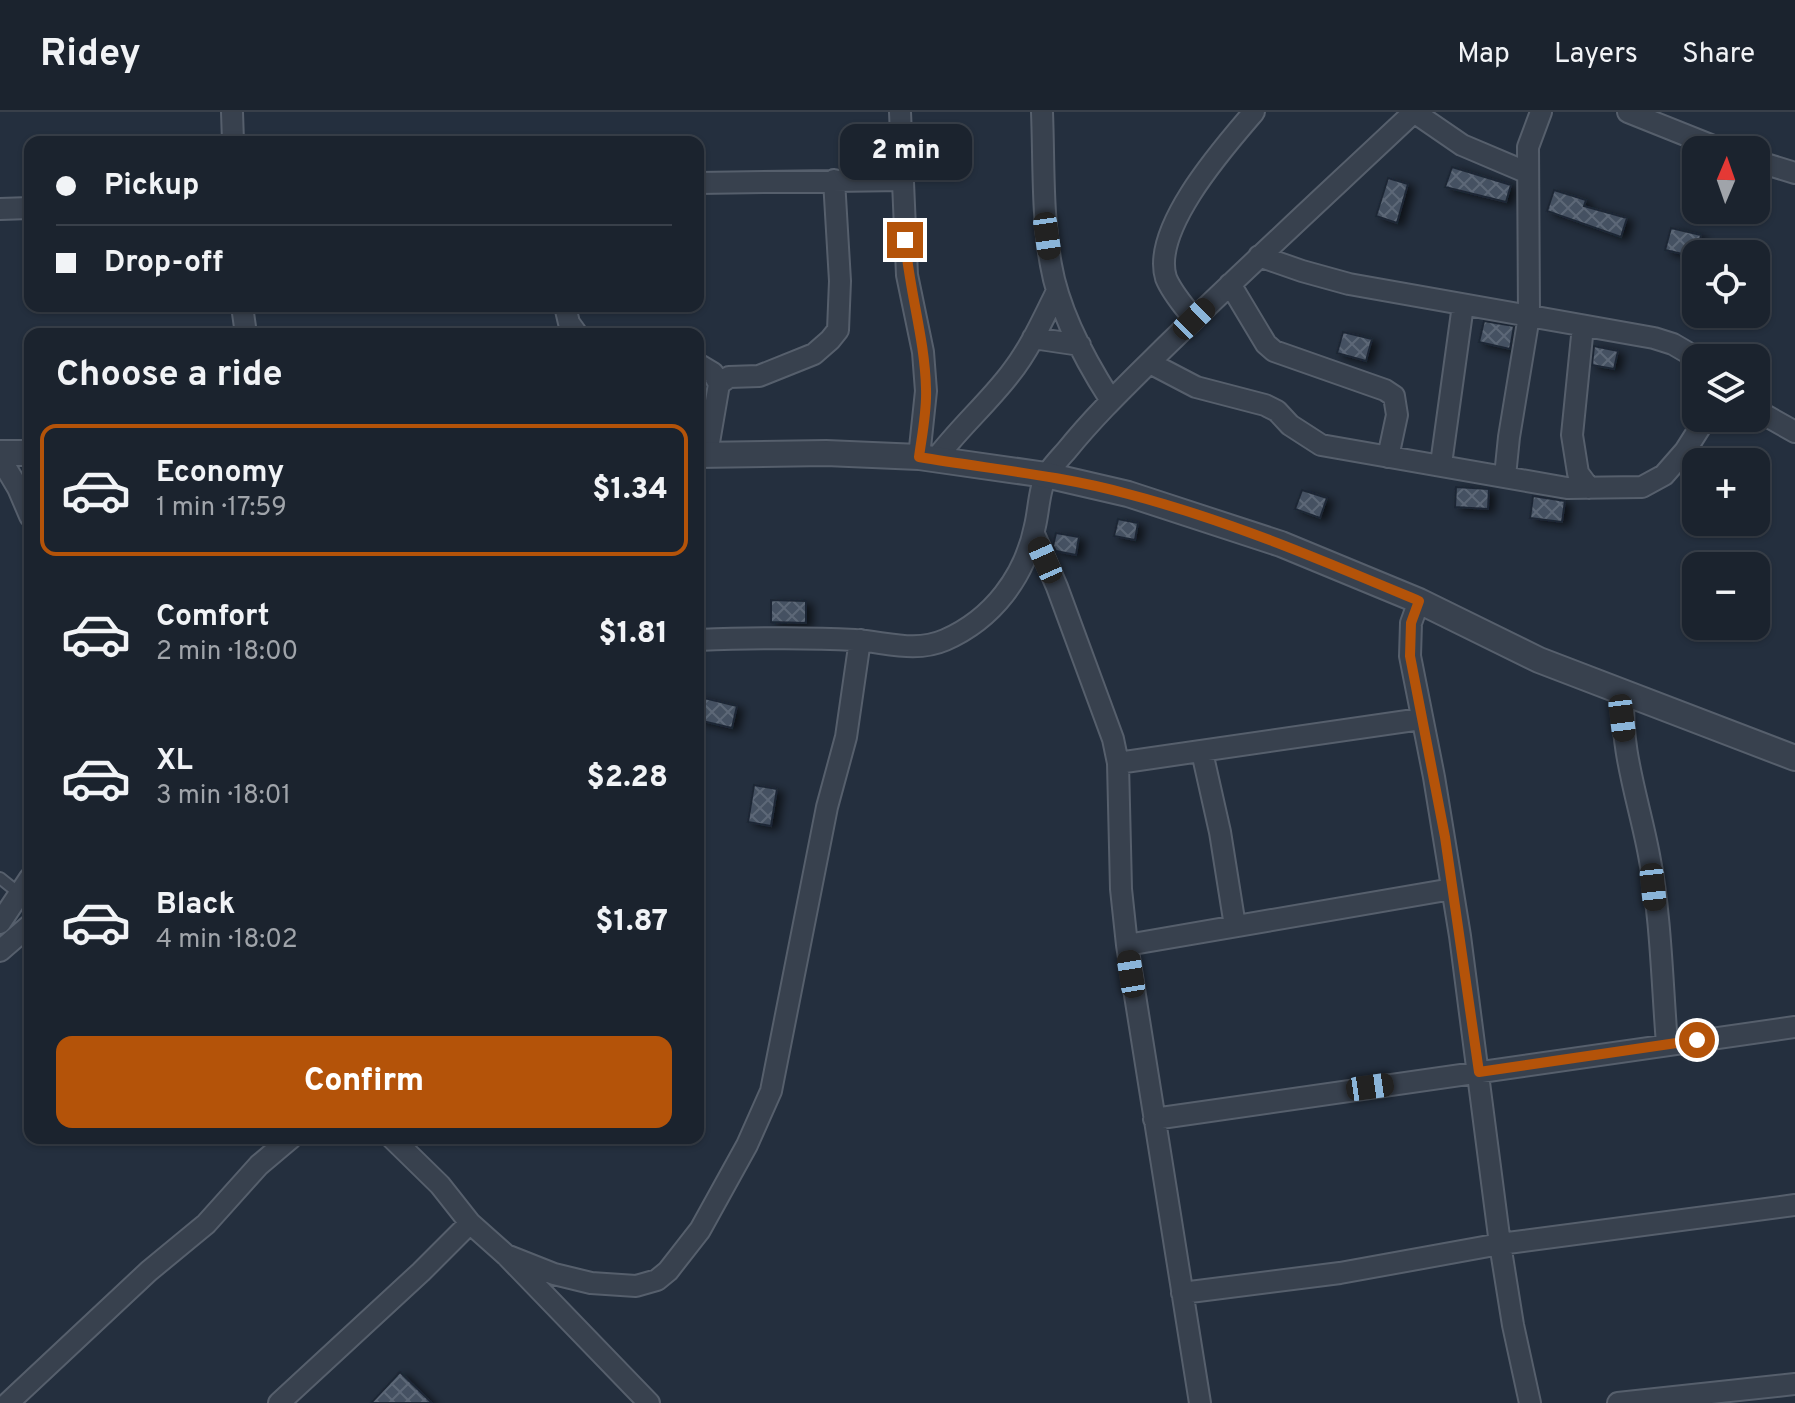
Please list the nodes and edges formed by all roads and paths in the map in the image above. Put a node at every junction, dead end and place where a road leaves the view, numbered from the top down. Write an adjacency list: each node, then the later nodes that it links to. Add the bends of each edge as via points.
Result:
1 (232, 112): 8 (street)
2 (900, 112): 14 (street)
3 (1254, 112): 23 (street, via 1188,200 1164,249 1166,276)
4 (1414, 112): 11 (street, via 1462,145); 18 (street)
5 (1541, 112): 11 (street, via 1528,147)
6 (1628, 112): 9 (street)
7 (1044, 114): 20 (street, via 1047,236)
8 (233, 136)
9 (1688, 136)
10 (1770, 165): 12 (street)
11 (1528, 173): 22 (street)
12 (1795, 173)
13 (834, 180): 14 (street); 15 (street); 30 (street, via 838,330 814,354 759,376 729,377)
14 (903, 180): 40 (street, via 907,275 923,352)
15 (704, 183)
16 (24, 208): 17 (street)
17 (0, 209)
18 (1259, 256): 19 (street); 21 (street, via 1349,284)
19 (1230, 284): 23 (street); 39 (street, via 1274,351 1394,396 1397,415)
20 (1057, 291): 25 (street); 26 (street)
21 (1463, 305): 22 (street); 41 (street)
22 (1529, 316): 24 (street); 43 (street)
23 (1194, 319): 28 (street)
24 (1583, 326): 27 (street, via 1654,338); 44 (street, via 1572,435 1578,473)
25 (1033, 338): 26 (street); 40 (street, via 1009,376)
26 (1080, 345): 31 (street)
27 (1682, 349)
28 (1150, 363): 31 (street); 39 (street, via 1196,387 1265,405 1321,445)
29 (704, 368): 30 (street)
30 (719, 384): 35 (street)
31 (1110, 399): 42 (street)
32 (1770, 418): 34 (street)
33 (1697, 432): 44 (street, via 1664,475 1642,487)
34 (1795, 432)
35 (704, 446)
36 (24, 454): 38 (street)
37 (704, 454): 40 (street)
38 (0, 456): 45 (street)
39 (1388, 457): 41 (street)
40 (927, 459): 42 (street)
41 (1441, 464): 43 (street)
42 (1046, 475): 46 (street); 47 (street, via 1183,510)
43 (1505, 476): 44 (street)
44 (1589, 488)
45 (24, 502)
46 (1034, 534): 49 (street, via 1015,580 972,624 944,640 916,647); 54 (street)
47 (1419, 601): 50 (street, via 1539,660); 51 (street, via 1411,623 1410,656)
48 (704, 640): 49 (street)
49 (860, 640): 73 (street, via 846,737 827,807 771,1091 700,1230 668,1271 636,1286 578,1280)
50 (1624, 693): 53 (street); 65 (street, via 1626,753 1650,858)
51 (1421, 719): 52 (street); 58 (street)
52 (1202, 752): 54 (street); 60 (street)
53 (1795, 758)
54 (1118, 763): 62 (street)
55 (0, 878): 56 (lane)
56 (24, 886)
57 (24, 887): 59 (street)
58 (1452, 889): 60 (street); 66 (street)
59 (0, 923)
60 (1235, 926): 62 (street)
61 (24, 930): 63 (street)
62 (1127, 945): 67 (street)
63 (0, 951)
64 (1795, 1027): 65 (street)
65 (1667, 1044): 66 (street)
66 (1479, 1072): 67 (street); 72 (street)
67 (1154, 1119): 74 (street)
68 (284, 1144): 77 (street, via 206,1224)
69 (398, 1144): 71 (street)
70 (1795, 1205): 72 (street)
71 (470, 1223): 73 (street); 76 (street)
72 (1500, 1244): 74 (street, via 1340,1273); 80 (street)
73 (506, 1255): 78 (street)
74 (1182, 1293): 79 (street)
75 (1795, 1384): 81 (street)
76 (283, 1401)
77 (8, 1403)
78 (649, 1403)
79 (1200, 1403)
80 (1530, 1403)
81 (1618, 1403)

